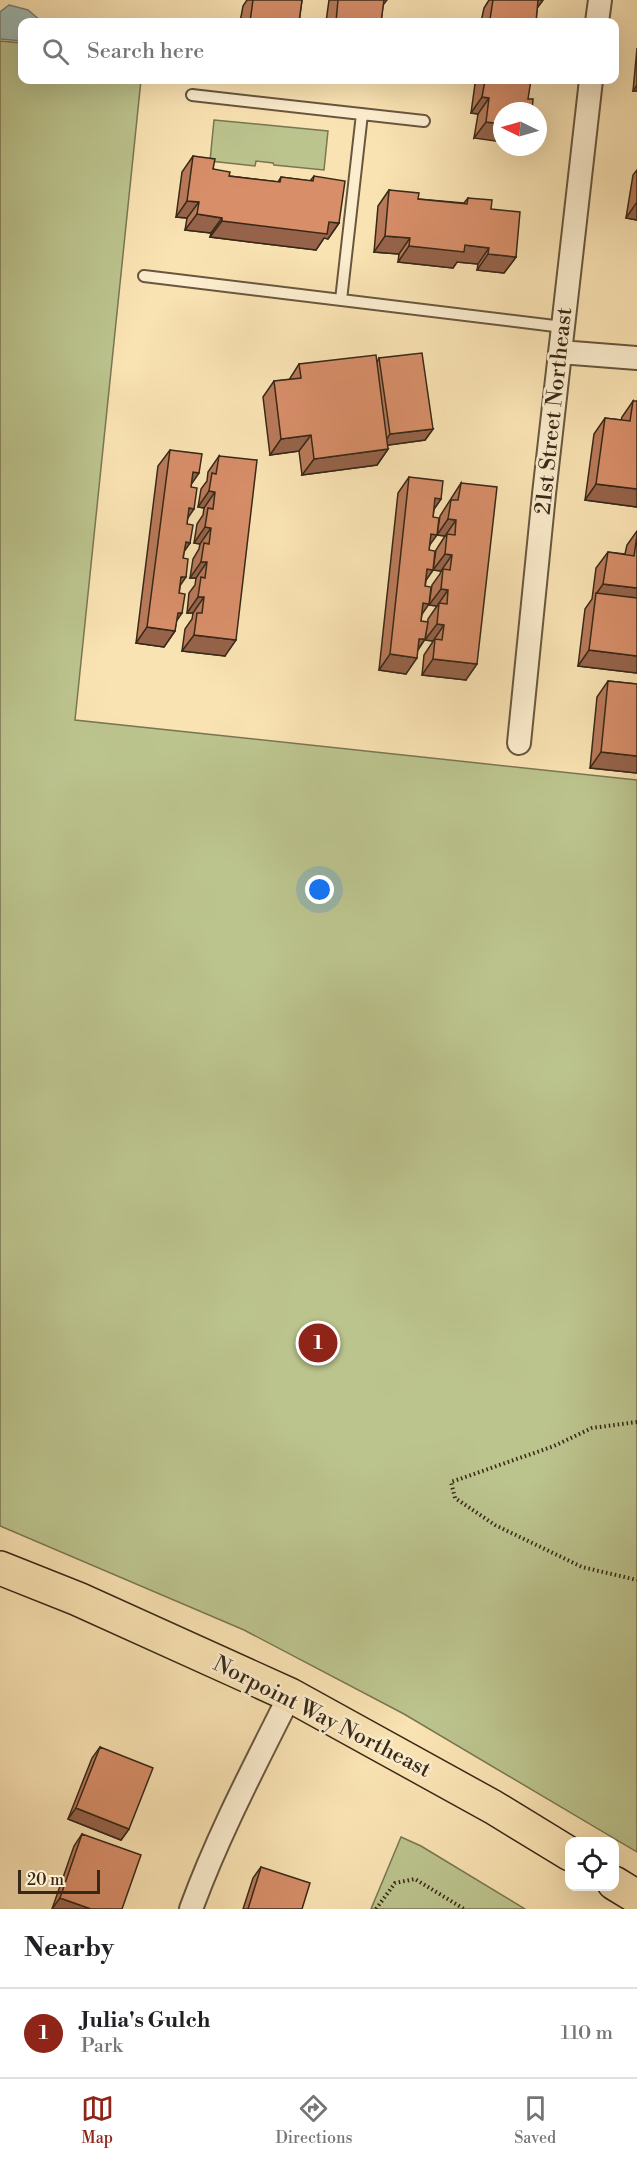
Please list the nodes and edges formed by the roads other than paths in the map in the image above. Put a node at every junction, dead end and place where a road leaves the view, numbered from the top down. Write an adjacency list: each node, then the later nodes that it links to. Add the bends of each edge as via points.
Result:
1 (600, 0): 2 (street)
2 (598, 18)
3 (591, 84): 9 (street, 21st Street Northeast)
4 (192, 95): 5 (lane)
5 (362, 114): 6 (lane); 8 (lane)
6 (424, 121)
7 (144, 276): 8 (lane)
8 (341, 300): 9 (lane)
9 (563, 327): 10 (street, 21st Street Northeast)
10 (560, 352): 11 (street); 12 (street, 21st Street Northeast)
11 (637, 358)
12 (519, 743)
13 (0, 1568): 14 (main road, Norpoint Way Northeast)
14 (290, 1695): 15 (main road, Norpoint Way Northeast, via 494,1807); 18 (street, via 226,1826)
15 (565, 1851)
16 (619, 1885): 17 (main road)
17 (637, 1897)
18 (191, 1909)

